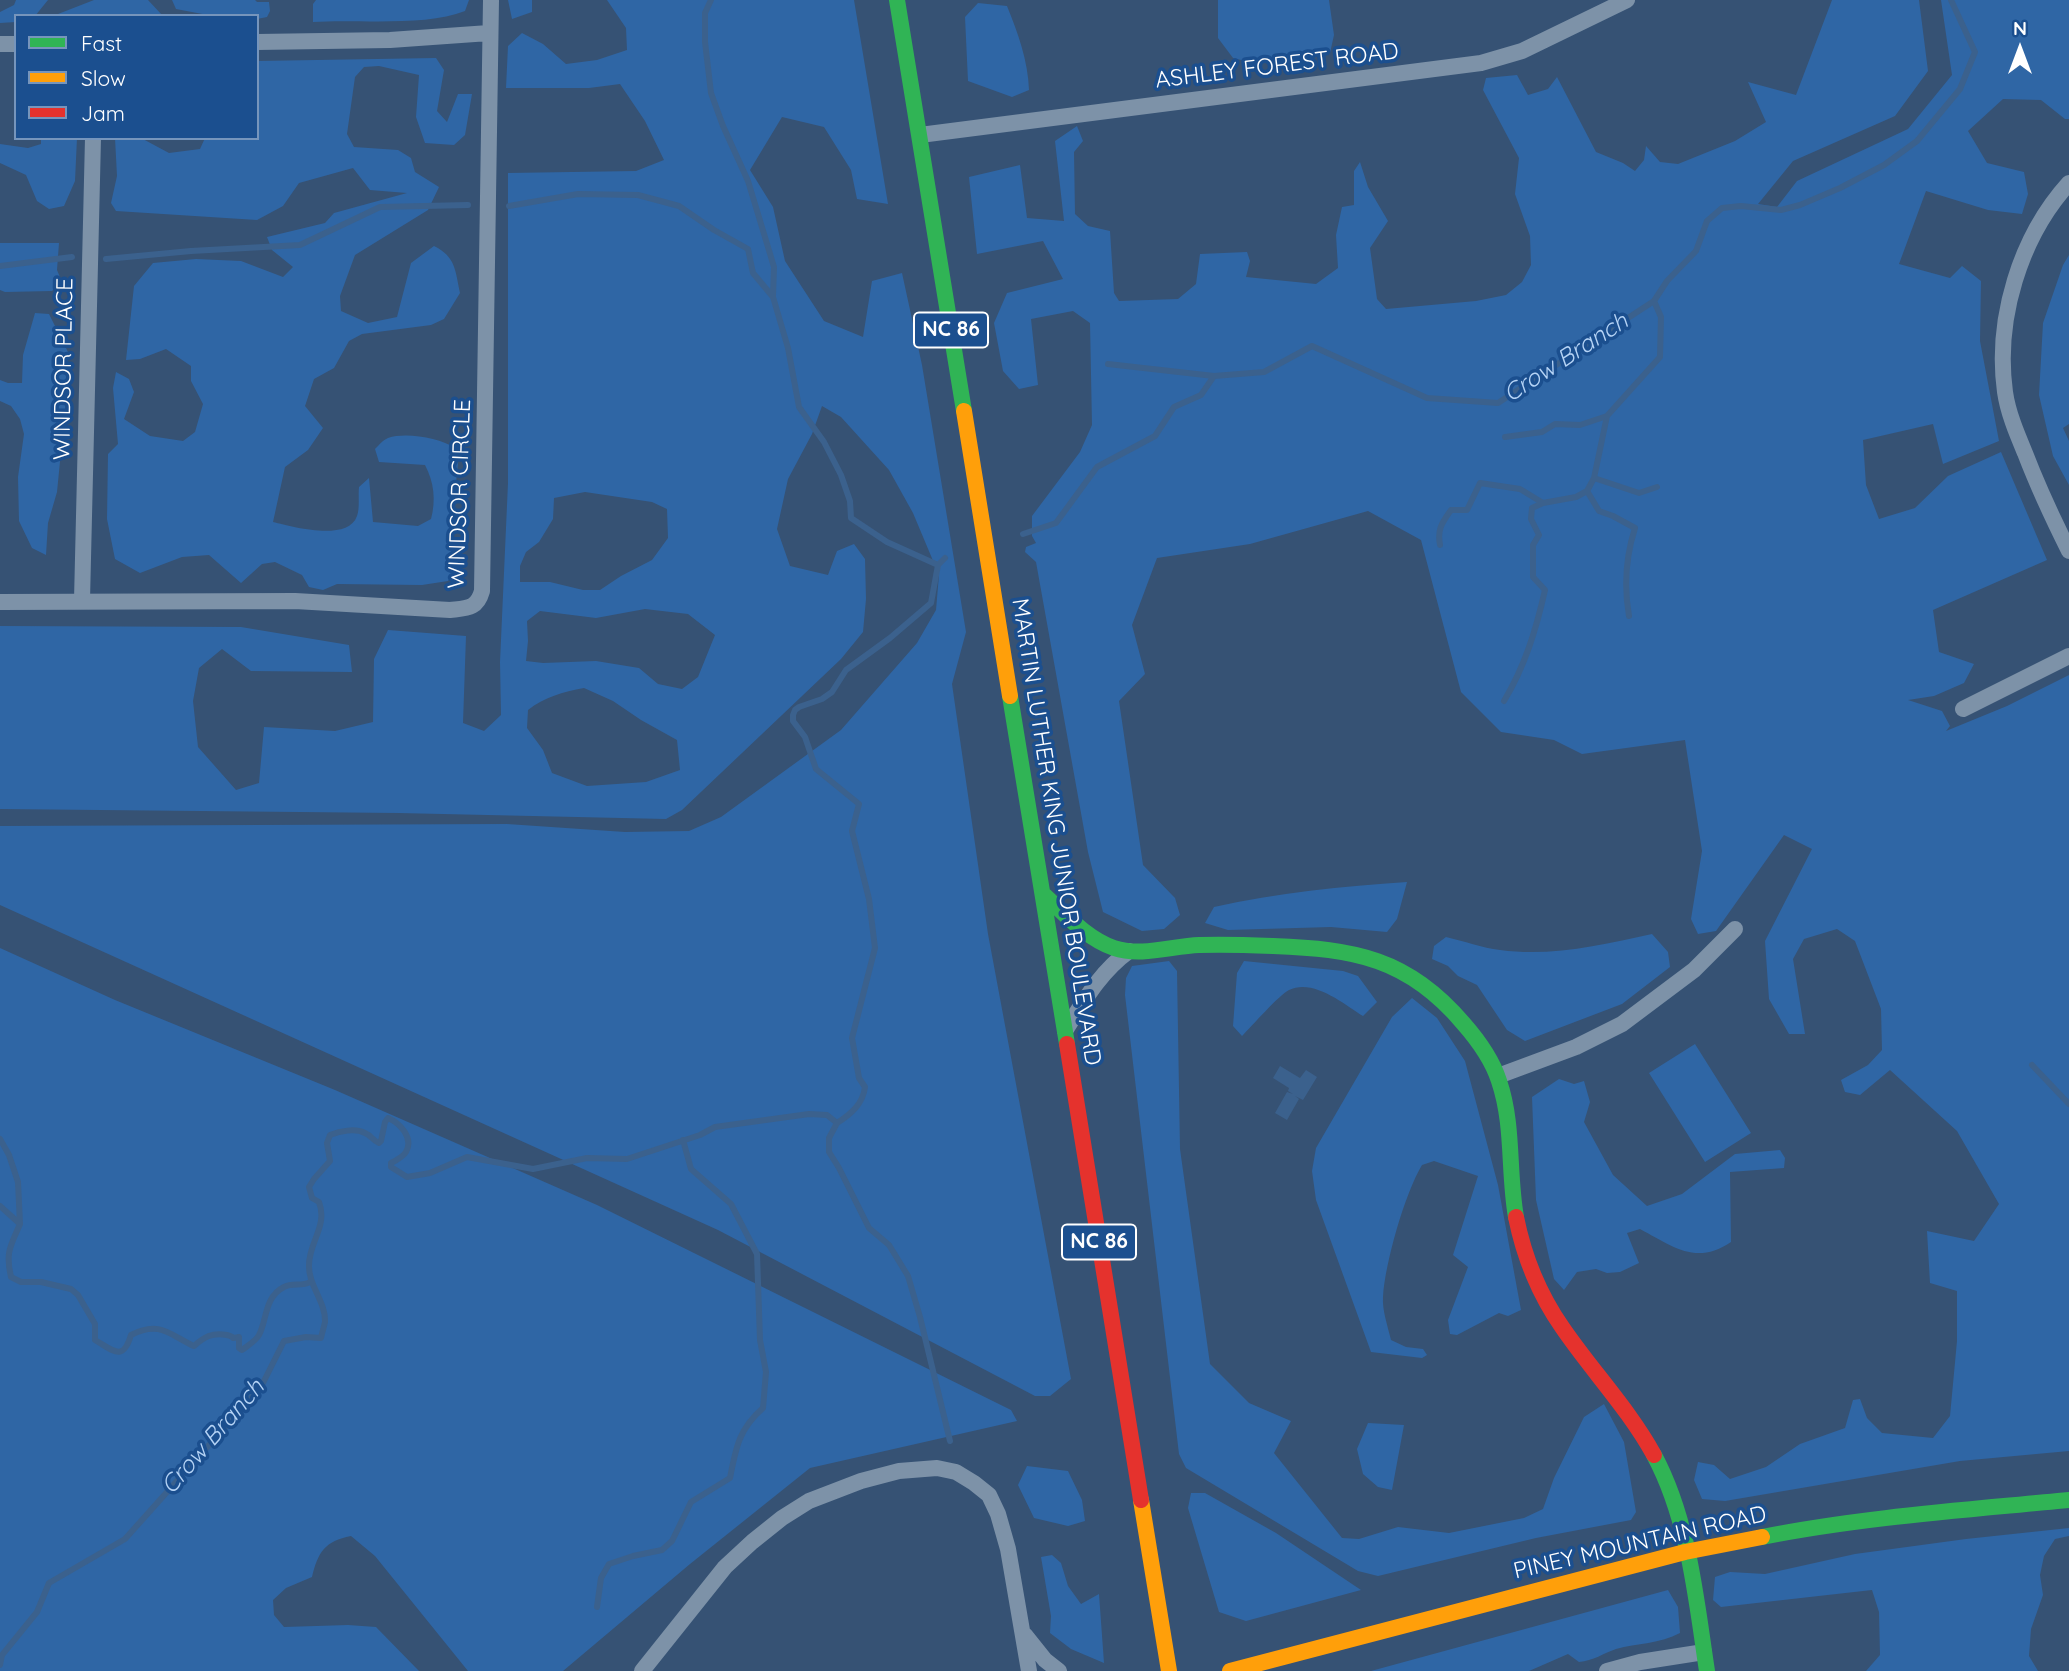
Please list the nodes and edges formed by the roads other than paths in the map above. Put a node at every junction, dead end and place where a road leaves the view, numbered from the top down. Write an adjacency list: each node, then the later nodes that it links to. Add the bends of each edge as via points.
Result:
1 (491, 0): 4 (street, WINDSOR CIRCLE)
2 (897, 0): 6 (street, MARTIN LUTHER KING JUNIOR BOULEVARD / NC 86)
3 (1627, 0): 6 (street, ASHLEY FOREST ROAD, via 1522,51 1481,63)
4 (489, 33): 5 (street); 10 (street, WINDSOR CIRCLE, via 479,601 450,610 295,601)
5 (259, 42)
6 (920, 135): 14 (street, MARTIN LUTHER KING JUNIOR BOULEVARD / NC 86)
7 (93, 140): 10 (street, WINDSOR PLACE)
8 (2069, 183): 9 (street, via 2045,214 2020,266 2002,361 2015,430)
9 (2069, 551)
10 (82, 600): 11 (street, WINDSOR CIRCLE)
11 (0, 602)
12 (2069, 656): 13 (street)
13 (1963, 709)
14 (1043, 894): 16 (street, via 1092,936); 17 (street, MARTIN LUTHER KING JUNIOR BOULEVARD / NC 86)
15 (1735, 929): 18 (street, via 1694,970 1622,1024)
16 (1129, 951): 17 (street, via 1099,978); 18 (street, via 1182,945 1325,947 1377,960 1400,969 1451,1008)
17 (1065, 1031): 26 (street, MARTIN LUTHER KING JUNIOR BOULEVARD / NC 86)
18 (1498, 1076): 20 (street, via 1509,1129 1514,1208 1537,1283 1566,1335 1642,1434 1662,1475)
19 (2069, 1500): 20 (street, PINEY MOUNTAIN ROAD, via 1826,1526)
20 (1685, 1552): 22 (street); 27 (street, PINEY MOUNTAIN ROAD)
21 (1024, 1633): 23 (street, via 1008,1549 989,1495 956,1472 937,1468 899,1471 809,1501 782,1518 725,1567); 24 (street); 25 (street)
22 (1704, 1652): 28 (street); 29 (street)
23 (642, 1671)
24 (1028, 1671)
25 (1059, 1671)
26 (1169, 1671)
27 (1230, 1671)
28 (1607, 1671)
29 (1707, 1671)

